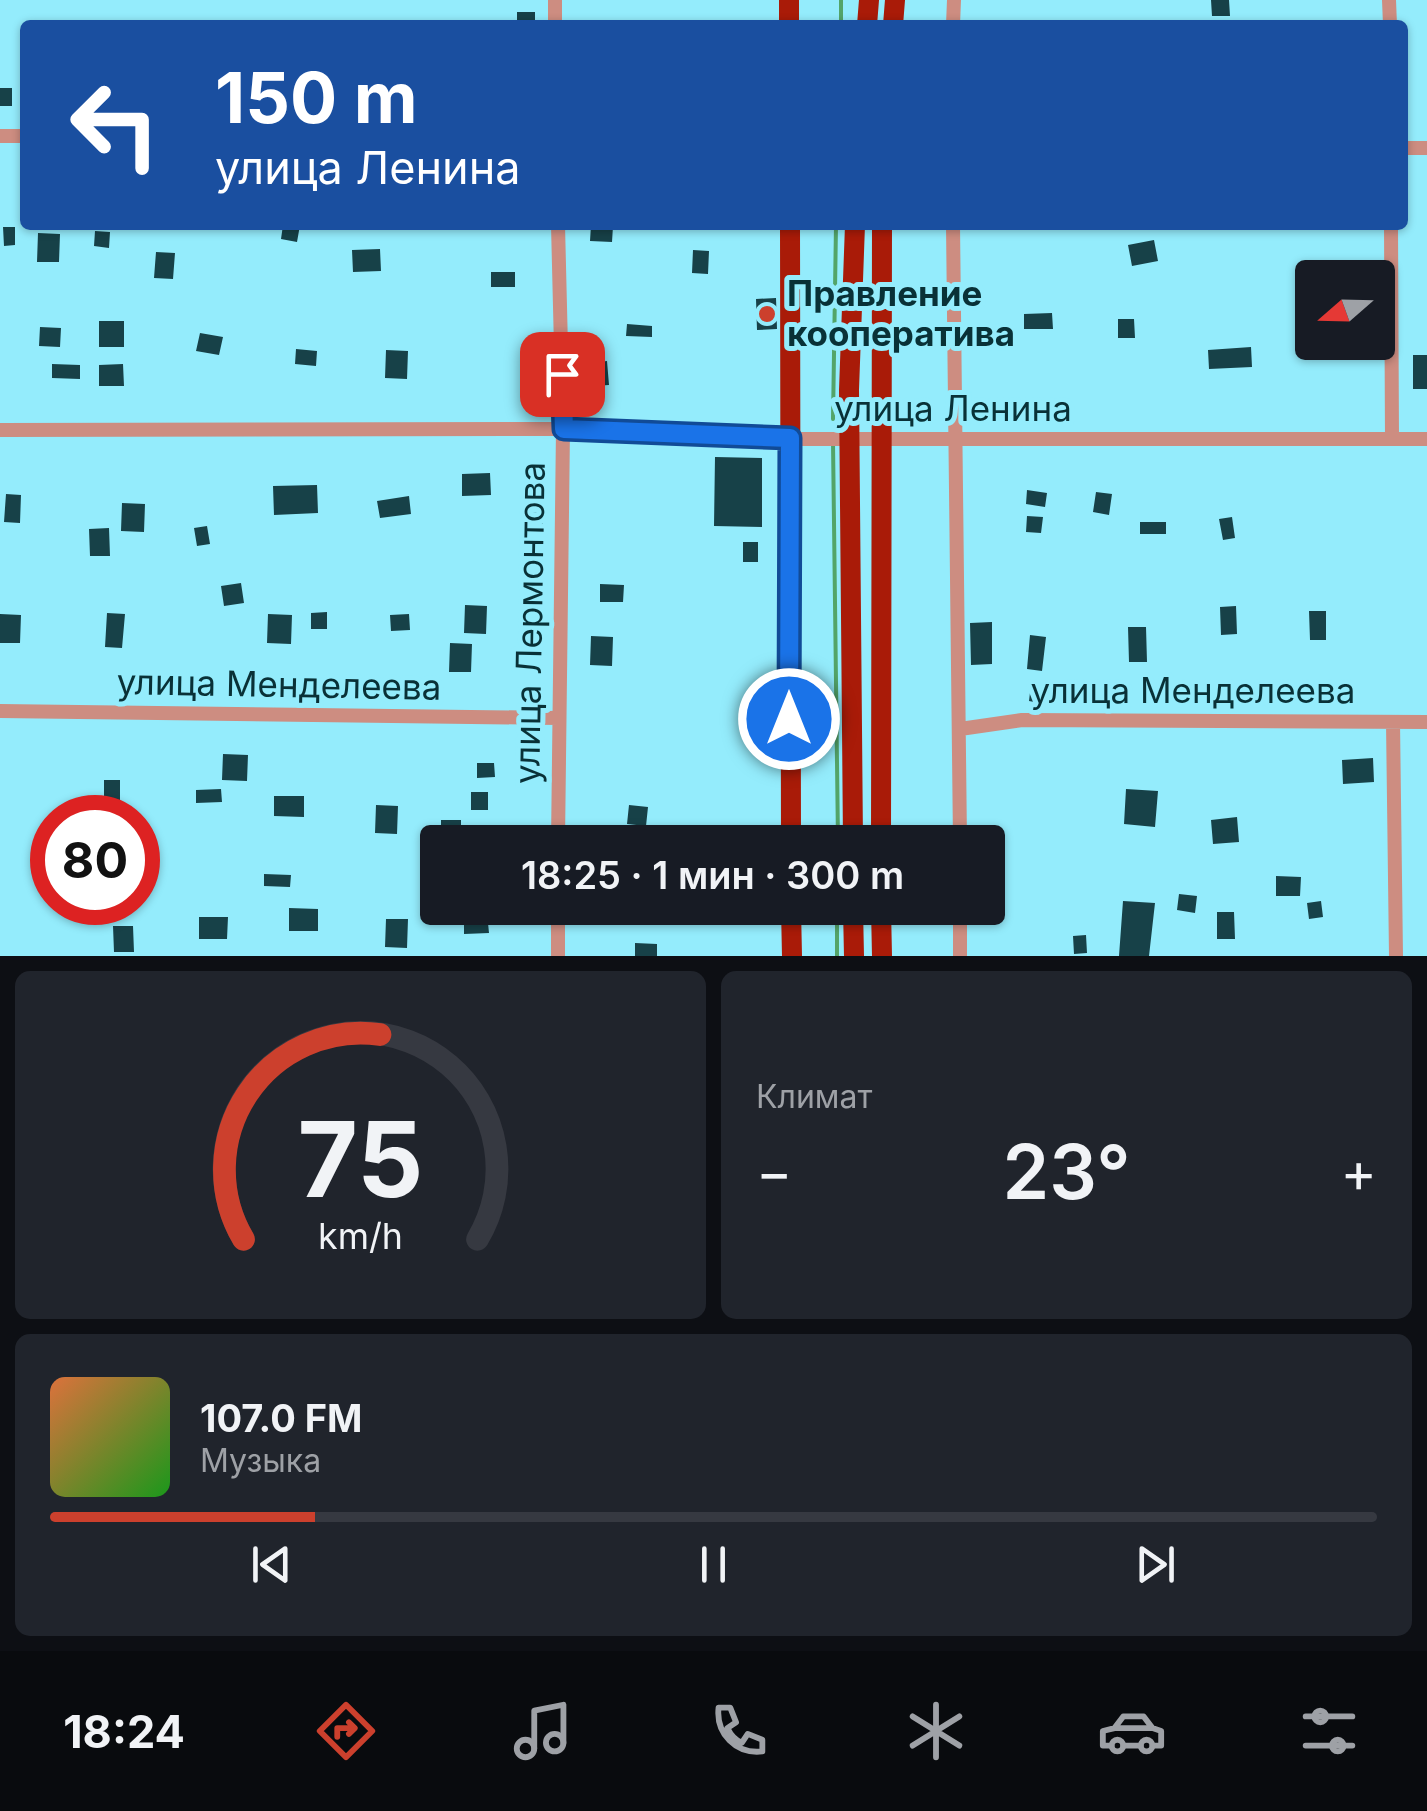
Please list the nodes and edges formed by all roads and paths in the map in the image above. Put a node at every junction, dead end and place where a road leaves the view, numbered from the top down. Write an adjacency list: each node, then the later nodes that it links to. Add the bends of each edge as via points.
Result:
1 (558, 230): 7 (street, улица Лермонтова)
2 (790, 230): 9 (highway)
3 (855, 230): 20 (highway, via 849,390)
4 (882, 230): 21 (highway)
5 (953, 230): 10 (street)
6 (1391, 230): 11 (street)
7 (564, 429): 8 (street, улица Ленина); 9 (street, улица Ленина); 14 (street, улица Лермонтова)
8 (0, 430)
9 (790, 438): 10 (street, улица Ленина); 19 (highway)
10 (954, 438): 11 (street, улица Ленина); 17 (street)
11 (1392, 439): 12 (street, улица Ленина)
12 (1427, 439)
13 (0, 711): 14 (street, улица Менделеева)
14 (558, 718): 18 (street, улица Лермонтова)
15 (1393, 722): 16 (street, улица Менделеева); 17 (street, улица Менделеева, via 1022,720); 33 (street)
16 (1427, 722)
17 (960, 729): 22 (street)
18 (558, 825)
19 (790, 825)
20 (853, 825)
21 (881, 825)
22 (960, 825)
23 (558, 925): 28 (street)
24 (791, 925): 29 (highway)
25 (853, 925): 30 (highway)
26 (882, 925): 31 (highway)
27 (960, 925): 32 (street)
28 (558, 956)
29 (792, 956)
30 (854, 956)
31 (882, 956)
32 (960, 956)
33 (1396, 956)

